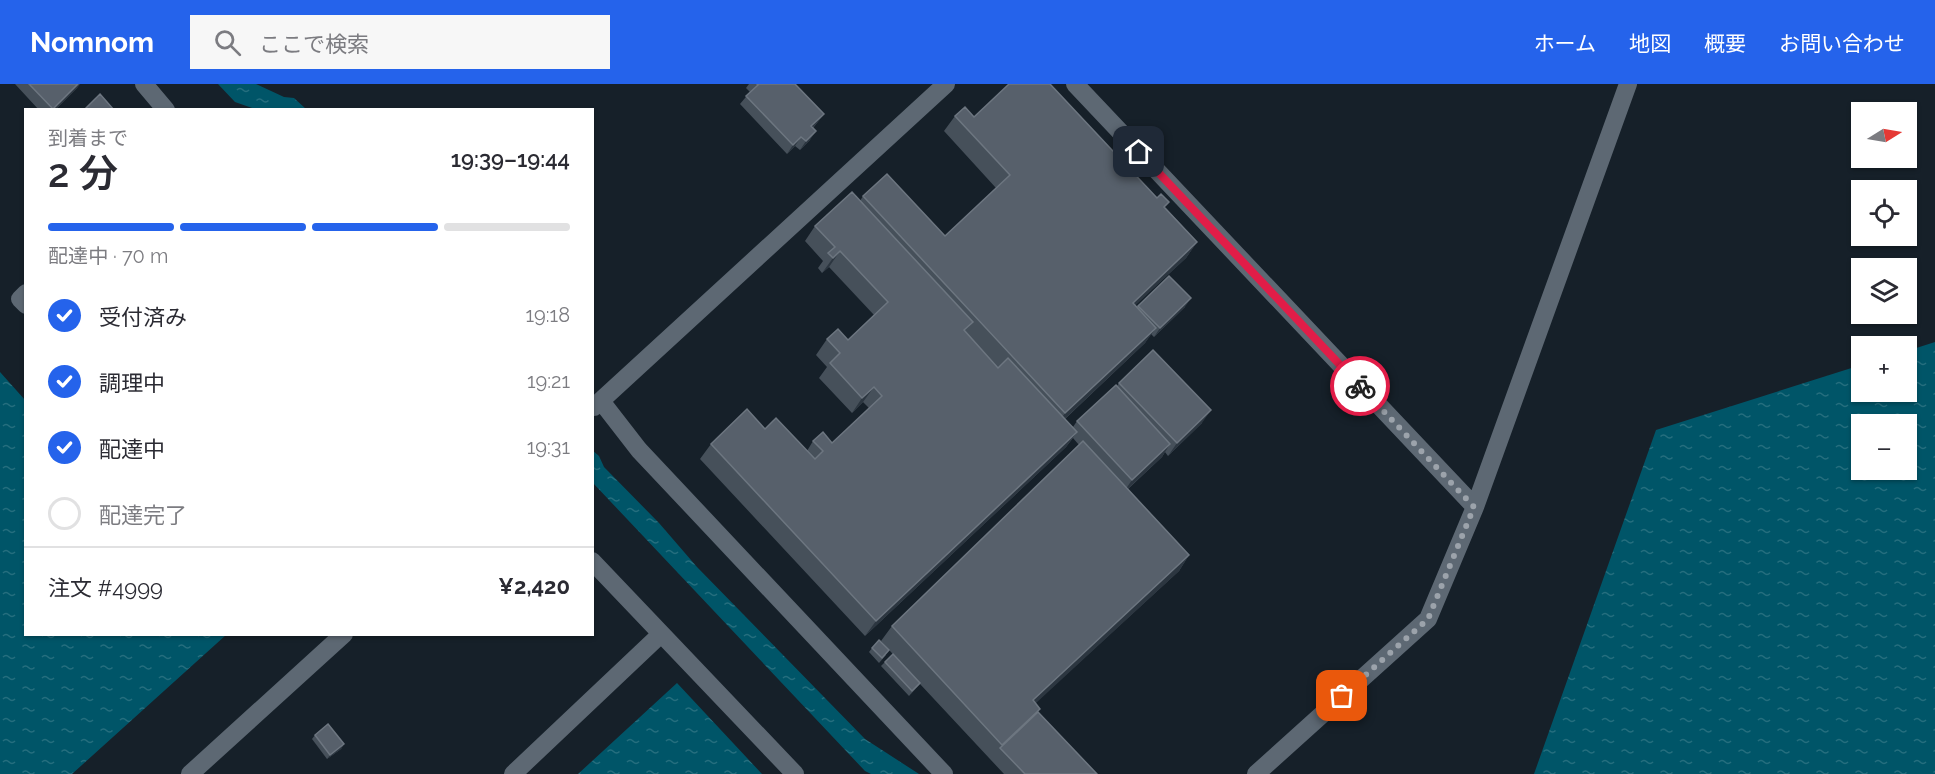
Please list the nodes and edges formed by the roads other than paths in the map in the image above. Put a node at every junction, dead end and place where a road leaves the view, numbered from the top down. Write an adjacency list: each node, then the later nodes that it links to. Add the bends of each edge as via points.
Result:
1 (144, 84): 5 (street)
2 (946, 84): 6 (street)
3 (1075, 84): 7 (street)
4 (1628, 84): 7 (street)
5 (164, 108)
6 (597, 405): 14 (street)
7 (1474, 507): 15 (street, via 1428,619)
8 (594, 563): 9 (street)
9 (661, 634): 12 (street); 13 (street)
10 (336, 637): 11 (street)
11 (190, 774)
12 (513, 774)
13 (795, 774)
14 (944, 774)
15 (1256, 774)

